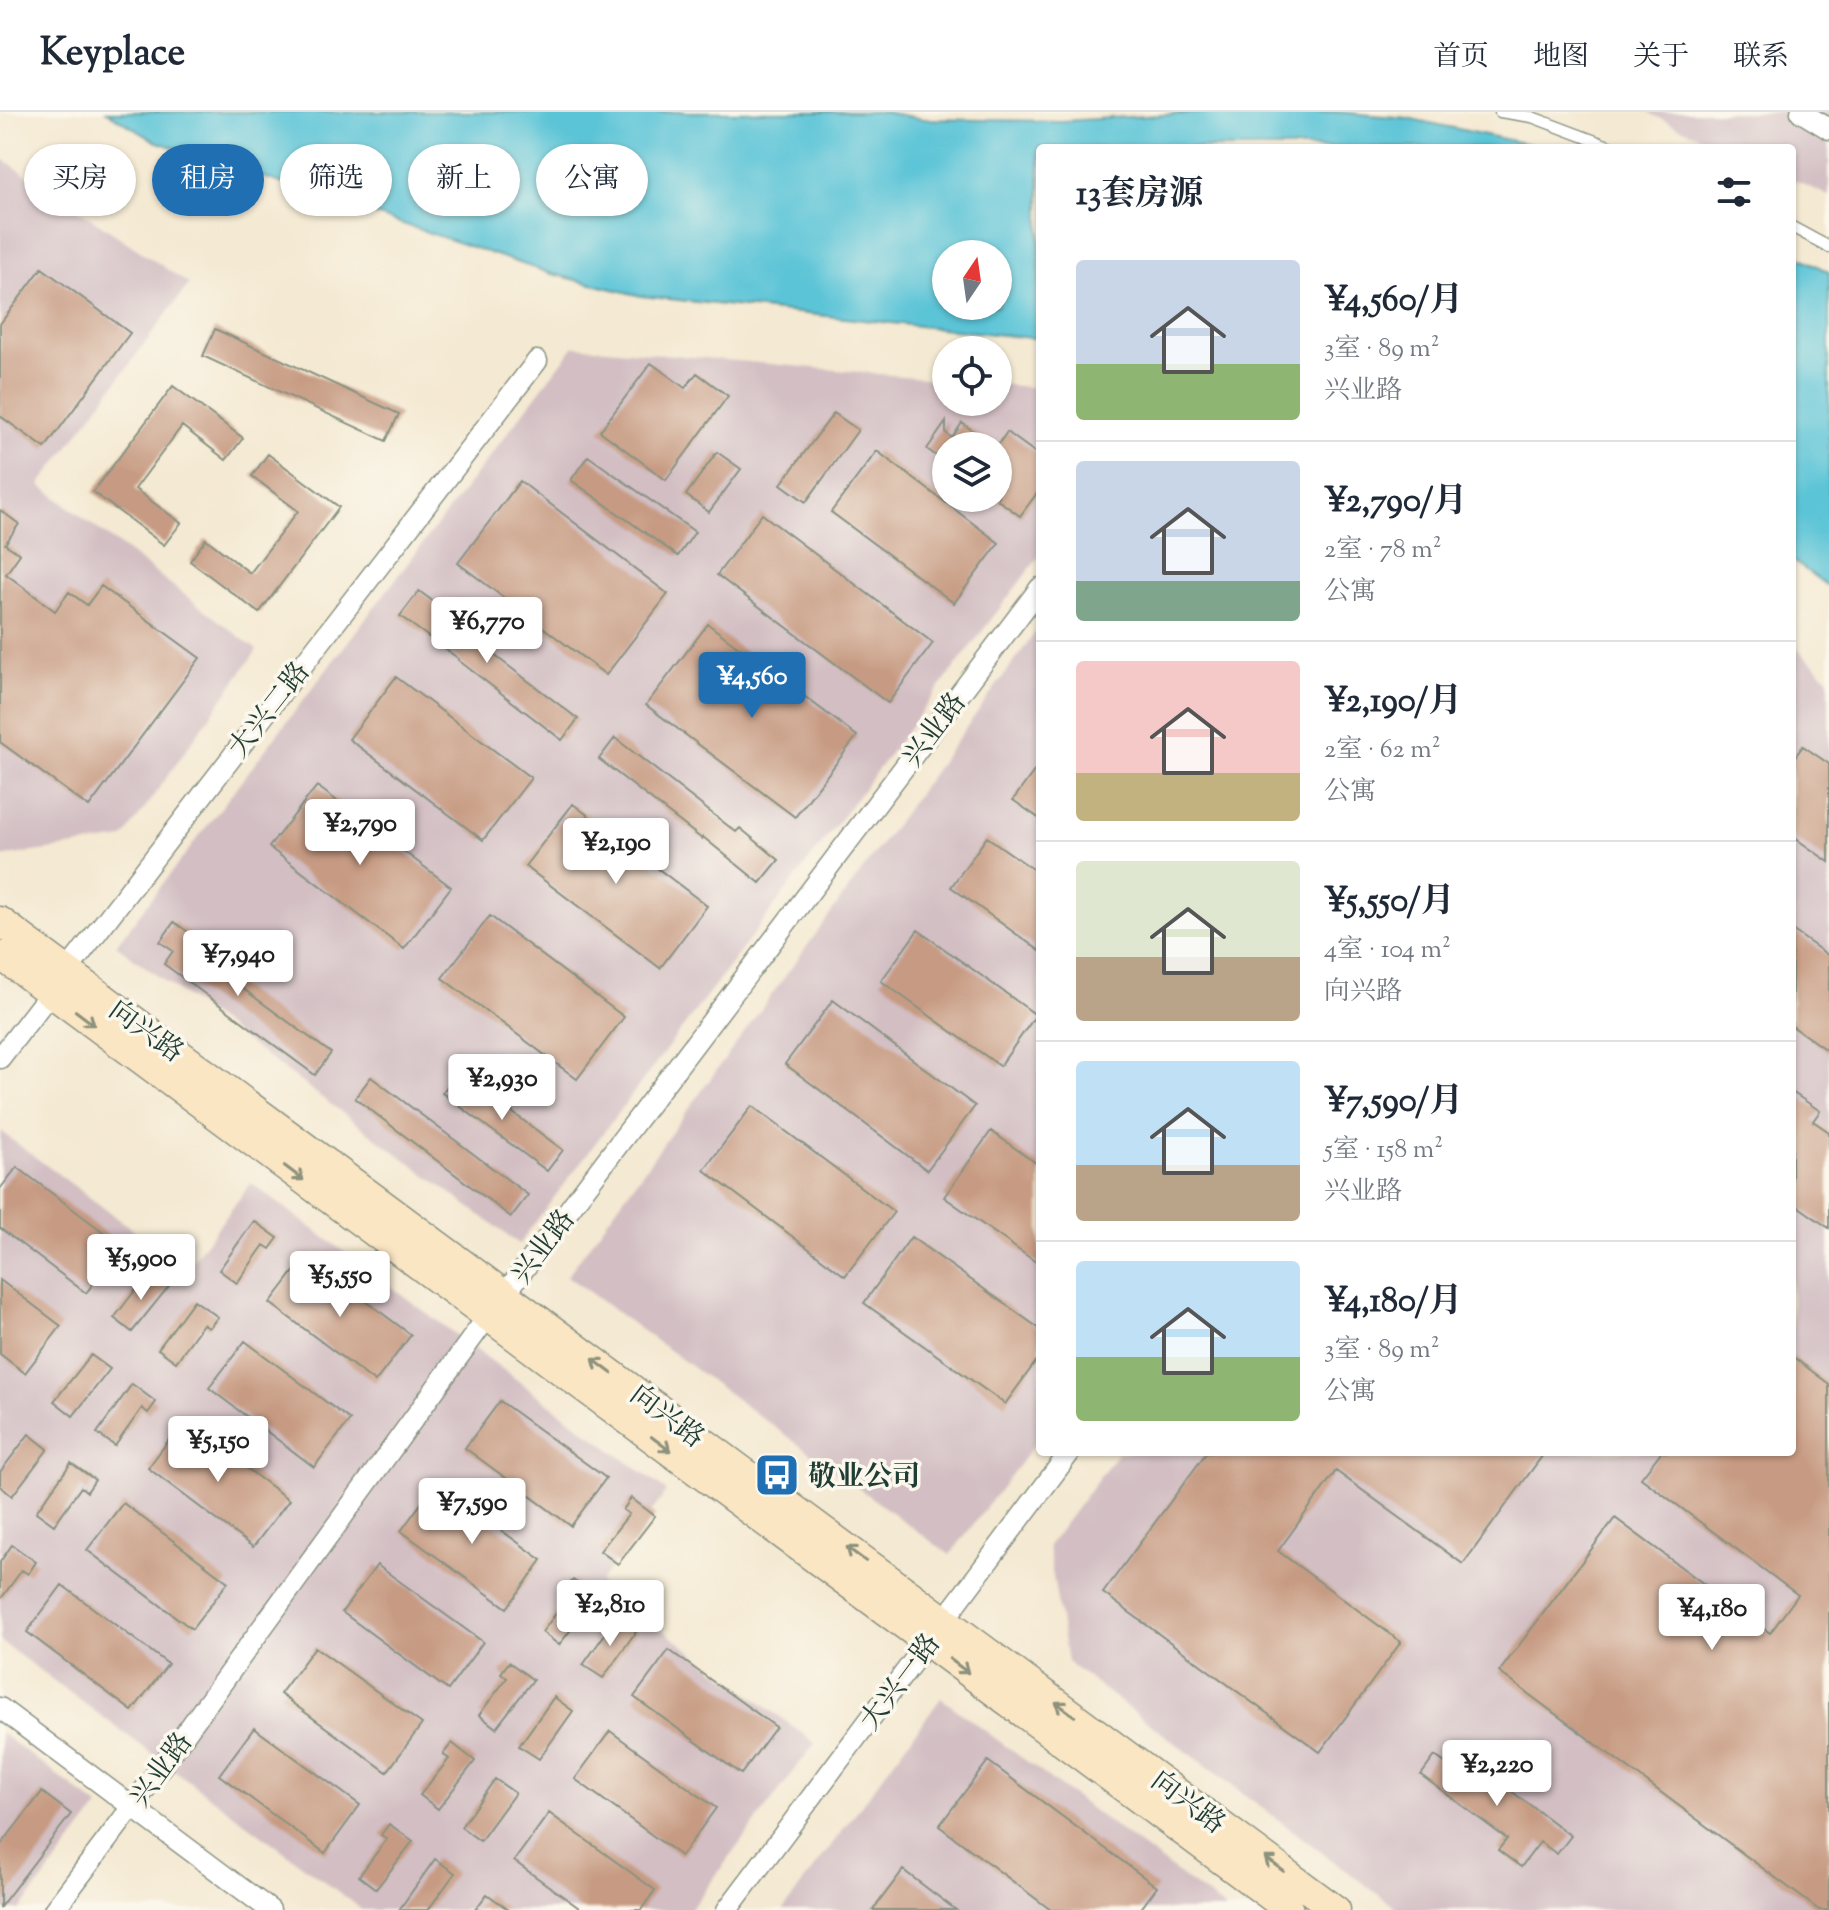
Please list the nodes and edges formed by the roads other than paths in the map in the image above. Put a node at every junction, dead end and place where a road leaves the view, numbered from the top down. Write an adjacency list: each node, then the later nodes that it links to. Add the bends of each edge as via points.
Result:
1 (1500, 112): 4 (lane, via 1532,117)
2 (1801, 112): 3 (street)
3 (1829, 129)
4 (1603, 144)
5 (1796, 229): 6 (lane)
6 (1829, 247)
7 (537, 361): 11 (street, 大兴二路)
8 (1036, 593): 13 (street, 兴业路)
9 (0, 921): 11 (street, 向兴路)
10 (0, 955): 11 (street, 向兴路)
11 (58, 981): 12 (street, 大兴二路); 13 (street, 向兴路)
12 (0, 1058)
13 (497, 1306): 15 (street, 向兴路); 17 (street, 兴业路)
14 (1067, 1456): 15 (street, 大兴一路)
15 (936, 1631): 20 (street, 大兴一路); 21 (street, 向兴路, one-way to 21); 22 (street, 向兴路, one-way to 15)
16 (0, 1708): 17 (street)
17 (132, 1807): 18 (street, 兴业路); 19 (street)
18 (54, 1910)
19 (270, 1910)
20 (727, 1910)
21 (1289, 1910)
22 (1336, 1910)

